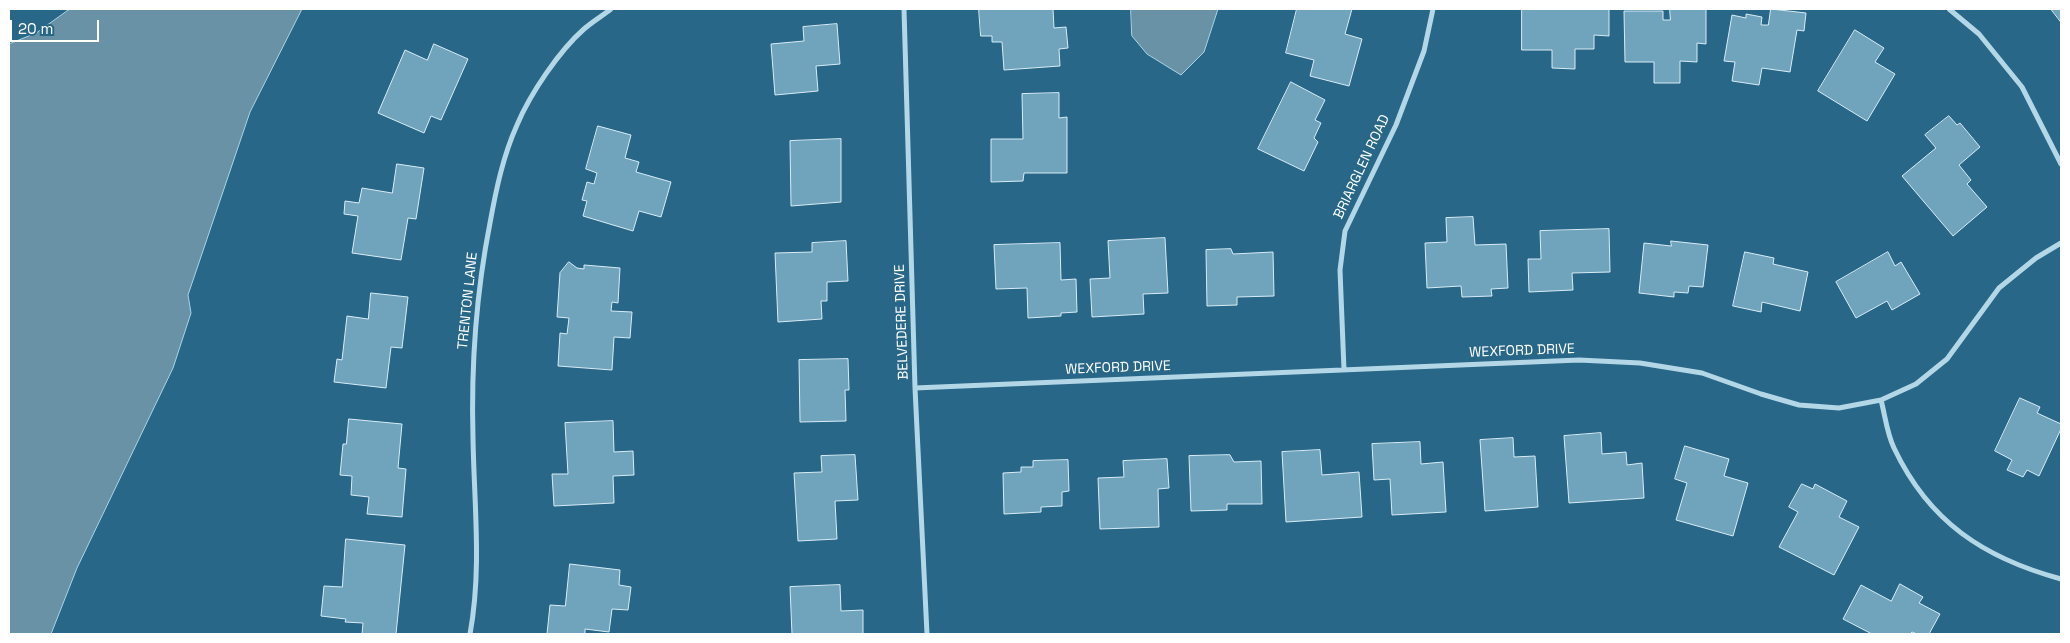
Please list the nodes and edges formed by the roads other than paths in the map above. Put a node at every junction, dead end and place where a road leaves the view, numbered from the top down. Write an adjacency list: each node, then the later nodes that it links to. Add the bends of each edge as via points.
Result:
1 (611, 9): 11 (street, TRENTON LANE, via 583,30 547,71 517,124 498,180 483,257 474,344 477,535 474,614)
2 (904, 9): 8 (street, BELVEDERE DRIVE)
3 (1433, 9): 7 (street, BRIARGLEN ROAD, via 1424,51 1396,125 1345,230 1340,270)
4 (1949, 9): 5 (street, via 1979,34 2022,87)
5 (2061, 164)
6 (2061, 243): 9 (street, WEXFORD DRIVE, via 2036,258 1999,288 1947,359 1916,384)
7 (1344, 370): 8 (street, WEXFORD DRIVE); 9 (street, WEXFORD DRIVE, via 1579,360 1640,362 1702,373 1798,404 1839,408)
8 (915, 388): 12 (street, BELVEDERE DRIVE)
9 (1881, 400): 10 (street, via 1893,446 1918,489 1948,524 1988,551 2031,571)
10 (2061, 579)
11 (470, 634)
12 (927, 634)

